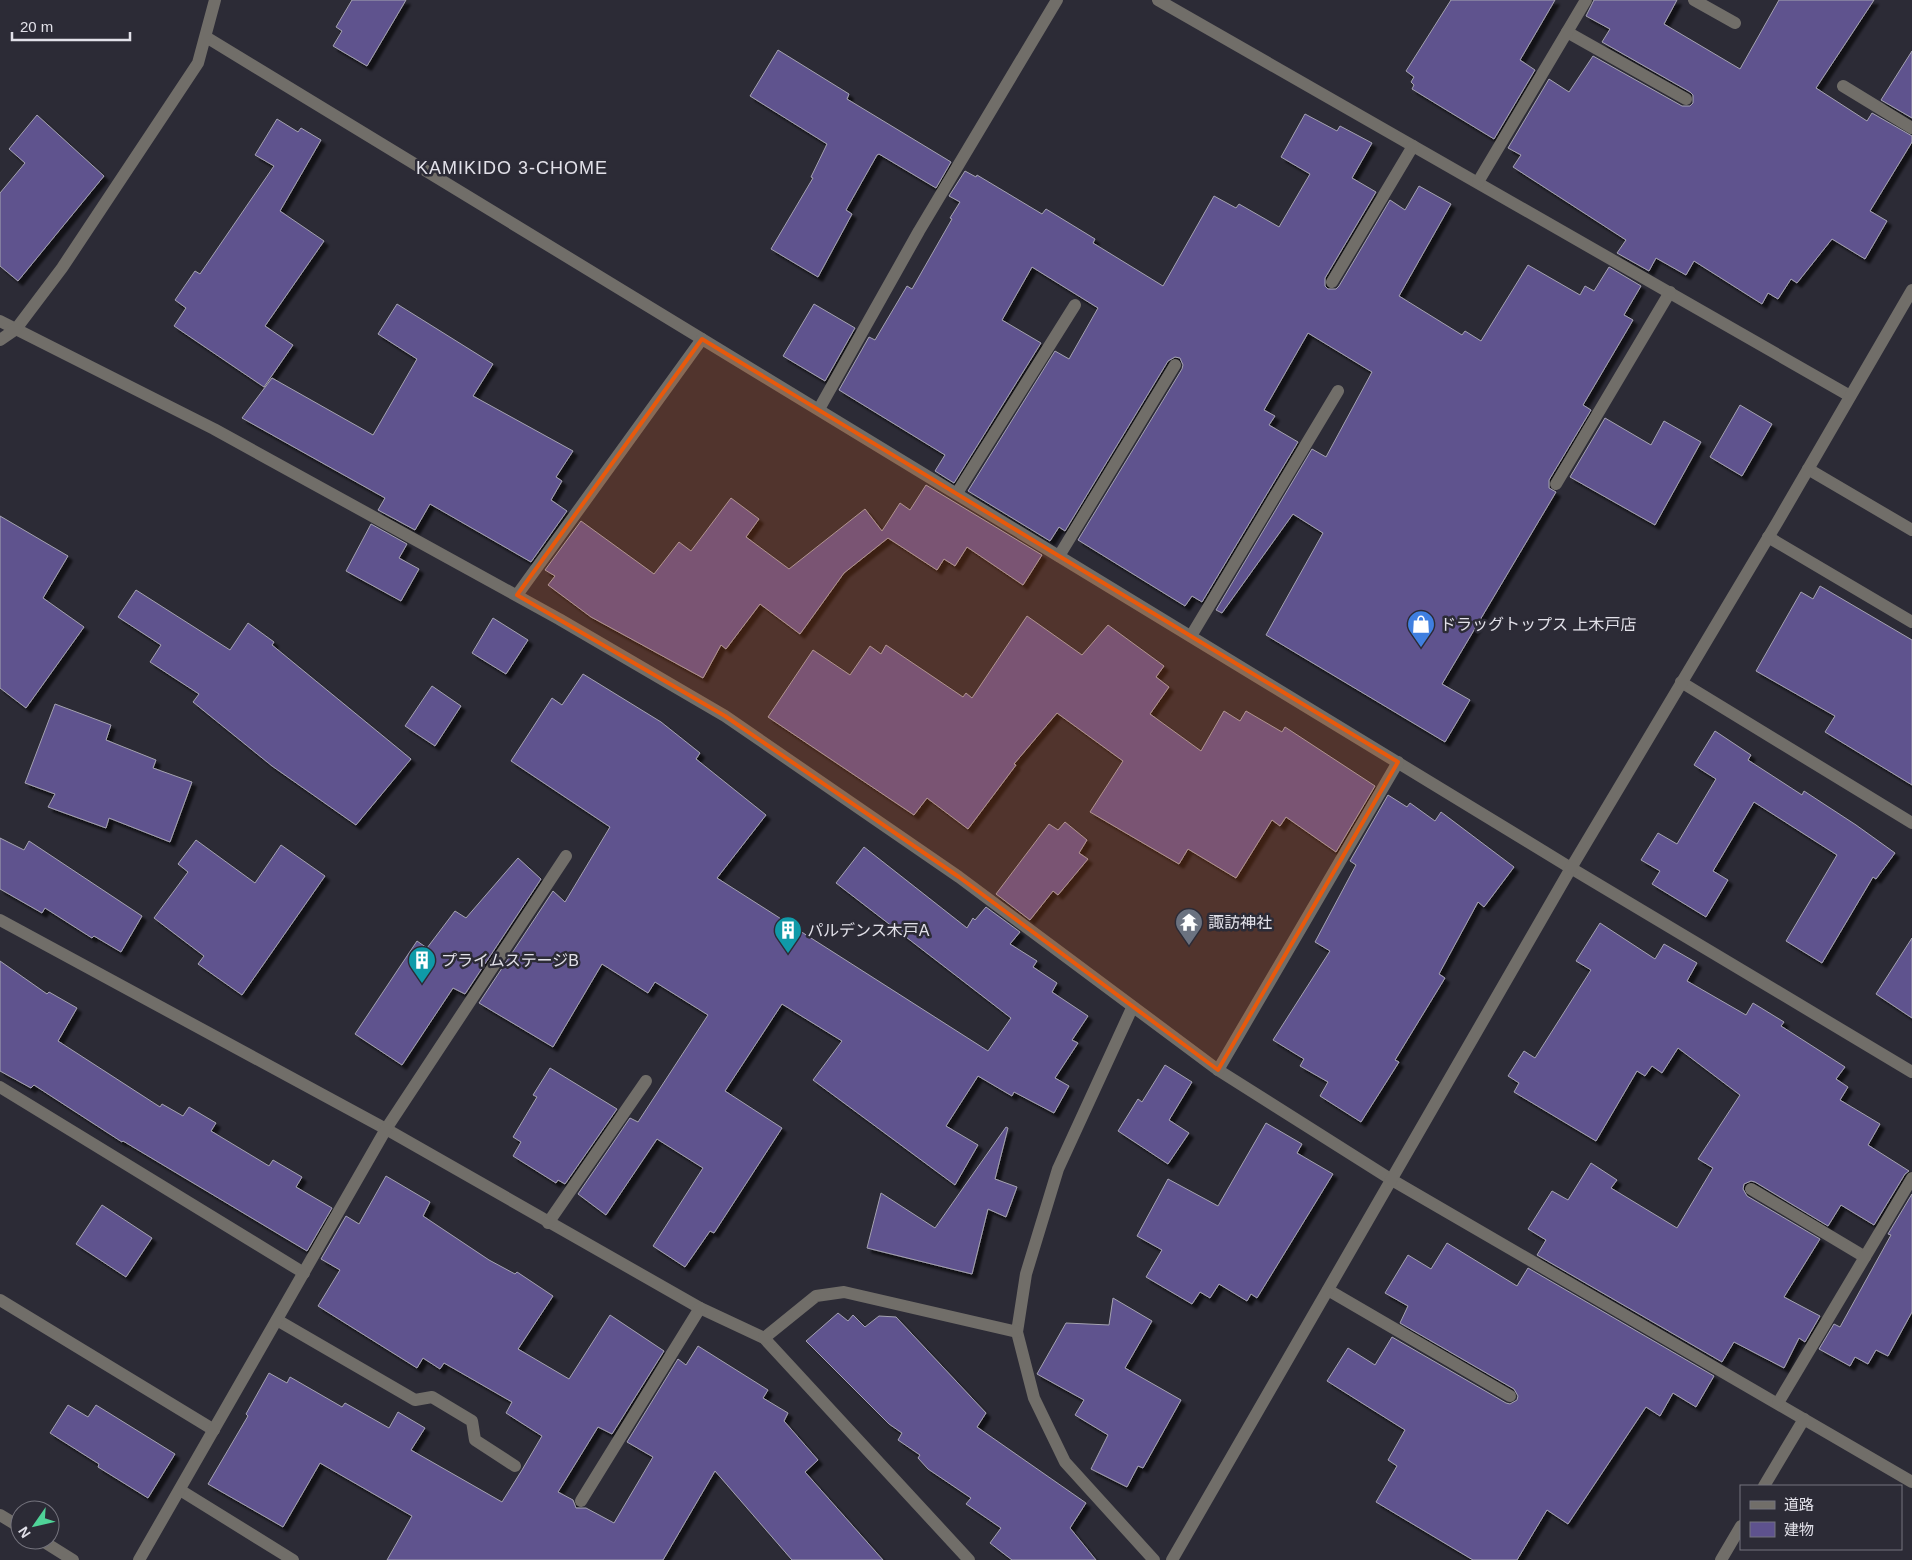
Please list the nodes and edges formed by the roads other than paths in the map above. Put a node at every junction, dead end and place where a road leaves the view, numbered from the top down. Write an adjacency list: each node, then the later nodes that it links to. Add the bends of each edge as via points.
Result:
1 (215, 0): 8 (street)
2 (1057, 0): 25 (street, via 919,231)
3 (1158, 0): 12 (street)
4 (1586, 0): 7 (street)
5 (1694, 0): 6 (street)
6 (1735, 23)
7 (1567, 32): 10 (street); 13 (street)
8 (206, 36): 19 (street, via 198,63 62,268); 20 (street)
9 (1843, 86): 11 (street)
10 (1686, 99)
11 (1912, 128)
12 (1413, 146): 13 (street); 14 (street)
13 (1478, 182): 16 (street)
14 (1332, 282)
15 (1912, 290): 24 (street)
16 (1670, 292): 24 (street); 27 (street)
17 (1075, 305): 28 (street)
18 (0, 321): 19 (street)
19 (16, 329): 21 (street); 32 (street, via 214,429)
20 (702, 339): 25 (street); 32 (street)
21 (0, 340)
22 (1176, 365): 31 (street)
23 (1338, 391): 34 (street)
24 (1850, 396): 26 (street)
25 (819, 410): 28 (street)
26 (1808, 469): 29 (street); 30 (street)
27 (1556, 484)
28 (957, 493): 31 (street)
29 (1912, 530)
30 (1768, 537): 33 (street); 35 (street)
31 (1060, 556): 34 (street)
32 (517, 595): 41 (street, via 733,722 959,877)
33 (1912, 622)
34 (1191, 636): 36 (street)
35 (1681, 682): 37 (street); 39 (street)
36 (1398, 762): 39 (street); 42 (street)
37 (1912, 822)
38 (566, 856): 46 (street)
39 (1571, 868): 43 (street); 48 (street)
40 (0, 920): 46 (street)
41 (1132, 1008): 42 (street); 57 (street, via 1058,1169 1026,1274)
42 (1218, 1070): 48 (street)
43 (1912, 1072)
44 (646, 1081): 50 (street)
45 (0, 1087): 52 (street)
46 (386, 1129): 50 (street); 52 (street)
47 (1912, 1178): 51 (street)
48 (1392, 1180): 53 (street); 60 (street)
49 (1751, 1189): 51 (street)
50 (548, 1223): 55 (street)
51 (1865, 1256): 60 (street)
52 (304, 1273): 56 (street)
53 (1328, 1290): 59 (street); 75 (street)
54 (0, 1300): 62 (street)
55 (700, 1308): 58 (street); 67 (street)
56 (277, 1320): 62 (street); 63 (street, via 415,1400 432,1397 472,1421 475,1440)
57 (1017, 1332): 58 (street, via 844,1292 816,1296); 74 (street, via 1034,1398 1065,1462)
58 (764, 1338): 73 (street)
59 (1510, 1396)
60 (1778, 1403): 61 (street)
61 (1804, 1419): 64 (street); 65 (street)
62 (214, 1430): 66 (street)
63 (515, 1466)
64 (1912, 1482)
65 (1765, 1485)
66 (180, 1490): 71 (street); 72 (street)
67 (581, 1501)
68 (1740, 1528): 76 (street)
69 (57, 1550): 70 (street)
70 (73, 1560)
71 (139, 1560)
72 (294, 1560)
73 (970, 1560)
74 (1154, 1560)
75 (1172, 1560)
76 (1721, 1560)

